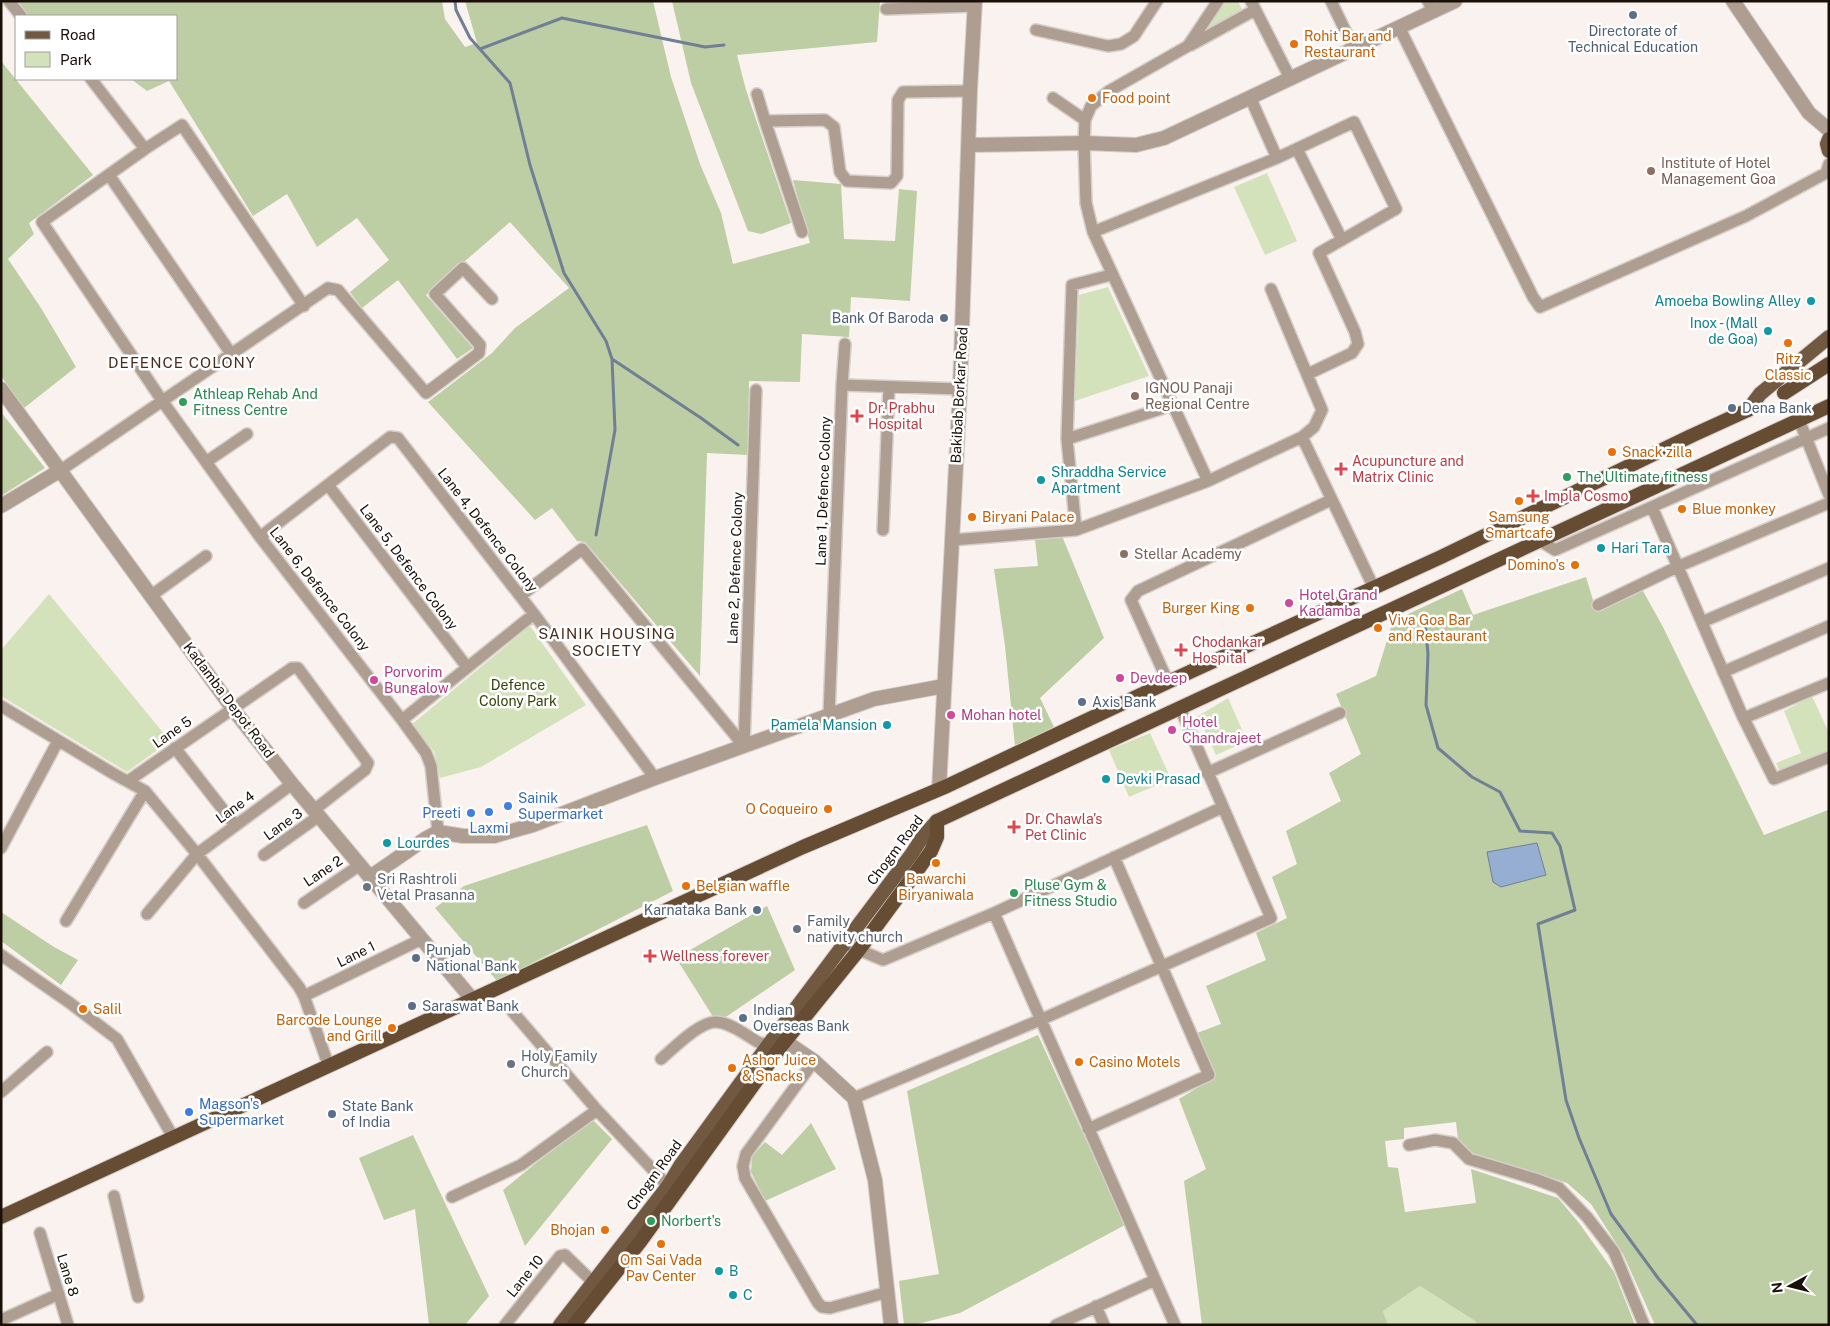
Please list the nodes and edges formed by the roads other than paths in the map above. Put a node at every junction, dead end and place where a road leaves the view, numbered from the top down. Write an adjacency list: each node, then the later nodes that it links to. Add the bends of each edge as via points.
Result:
1 (8, 1): 11 (street)
2 (1157, 1): 13 (street, via 1134,36 1121,44 1108,46)
3 (1218, 1): 14 (street)
4 (1331, 1): 15 (street)
5 (1455, 1): 9 (street)
6 (1733, 1): 24 (street, via 1810,113)
7 (975, 4): 10 (street); 18 (street, Bakibab Borkar Road)
8 (1253, 5): 14 (street); 16 (street)
9 (1430, 6): 12 (street)
10 (886, 9)
11 (20, 15)
12 (1399, 27): 15 (street); 32 (street, via 1540,307 1746,216 1826,173)
13 (1036, 30)
14 (1188, 46): 22 (street, via 1109,91 1091,106)
15 (1354, 49): 16 (street)
16 (1290, 78): 20 (street)
17 (92, 80): 28 (street)
18 (970, 91): 23 (street, via 903,92 898,100 897,176 891,183 846,181 840,172 834,127 825,120); 27 (street, Bakibab Borkar Road)
19 (757, 94): 23 (street)
20 (1250, 96): 26 (street, via 1164,138 1136,145); 31 (street)
21 (1053, 98): 22 (street)
22 (1085, 120): 26 (street)
23 (765, 121): 34 (street)
24 (1829, 130)
25 (1829, 139): 30 (main road)
26 (1084, 143): 27 (street); 35 (street, via 1086,203)
27 (969, 145): 49 (street, Bakibab Borkar Road)
28 (145, 149): 33 (street); 40 (street, via 182,125)
29 (1297, 150): 31 (street); 36 (street); 36 (street, via 1354,122 1396,209)
30 (1829, 151)
31 (1278, 158): 35 (street)
32 (1829, 164)
33 (109, 175): 43 (street); 52 (street, Lane 6, Defence Colony, via 42,222)
34 (802, 232)
35 (1093, 232): 37 (street)
36 (1342, 240): 45 (street, via 1319,253 1358,344 1352,353)
37 (1111, 275): 53 (street); 60 (street, via 1072,285)
38 (1271, 289): 45 (street)
39 (492, 299): 40 (street, via 463,268 434,294 480,346 479,354 426,393 338,290 328,288)
40 (304, 306): 43 (street)
41 (1829, 337): 55 (main road, via 1760,394)
42 (845, 344): 46 (street, Lane 1, Defence Colony)
43 (232, 355): 52 (street)
44 (1829, 364): 51 (highway)
45 (1308, 374): 59 (street, via 1322,410 1314,427)
46 (842, 385): 47 (street); 95 (street, Lane 1, Defence Colony)
47 (889, 387): 49 (street); 71 (street)
48 (1, 389): 63 (street, Kadamba Depot Road)
49 (960, 389): 74 (street, Bakibab Borkar Road)
50 (756, 390): 99 (street, Lane 2, Defence Colony)
51 (1784, 393)
52 (163, 402): 62 (street, Lane 6, Defence Colony); 63 (street)
53 (1173, 405): 60 (street); 64 (street)
54 (1829, 406): 56 (highway)
55 (1748, 410): 79 (highway)
56 (1799, 420): 61 (street); 75 (highway)
57 (1829, 428): 61 (street)
58 (247, 434): 62 (street)
59 (1302, 438): 64 (street); 67 (street)
60 (1067, 439): 72 (street)
61 (1806, 439): 66 (street); 70 (street)
62 (206, 462): 73 (street, Lane 6, Defence Colony)
63 (61, 470): 69 (street); 80 (street, Kadamba Depot Road)
64 (1208, 481): 72 (street)
65 (328, 485): 73 (street, Lane 4, Defence Colony); 81 (street, Lane 4, Defence Colony, via 390,437 398,438); 86 (street, Lane 5, Defence Colony)
66 (1829, 495)
67 (1331, 500): 79 (street); 88 (street, via 1138,591 1132,600)
68 (1829, 503): 77 (street)
69 (1, 506)
70 (1652, 507): 75 (street, via 1555,550); 77 (street)
71 (883, 530)
72 (1076, 530): 74 (street)
73 (260, 537): 97 (street, Lane 6, Defence Colony)
74 (952, 540): 90 (street, Bakibab Borkar Road)
75 (1540, 540): 93 (highway)
76 (206, 556): 80 (street)
77 (1677, 567): 82 (street); 84 (street)
78 (1829, 568): 84 (street)
79 (1374, 588): 88 (highway)
80 (152, 595): 92 (street, Kadamba Depot Road)
81 (520, 596): 83 (street, Lane 4, Defence Colony); 99 (street, via 582,548)
82 (1598, 605)
83 (534, 614): 86 (street); 103 (street, Lane 4, Defence Colony)
84 (1702, 622): 87 (street)
85 (1829, 626): 87 (street)
86 (467, 667): 97 (street)
87 (1724, 672): 96 (street)
88 (1168, 682): 106 (highway)
89 (1829, 683): 96 (street)
90 (944, 686): 95 (street, via 874,699); 106 (street, Bakibab Borkar Road)
91 (1, 706): 98 (street)
92 (233, 708): 100 (street, Lane 5); 105 (street, Kadamba Depot Road); 109 (street, Lane 5, via 292,668 298,668 368,763 365,770)
93 (1180, 708): 102 (street); 110 (highway)
94 (1340, 713): 102 (street)
95 (829, 716): 99 (street)
96 (1744, 718): 101 (street, via 1774,779)
97 (402, 720): 112 (street, Lane 6, Defence Colony, via 426,753)
98 (58, 741): 104 (street); 113 (street)
99 (744, 746): 103 (street)
100 (175, 748): 104 (street, Lane 5); 111 (street)
101 (1829, 757)
102 (1207, 773): 108 (street)
103 (655, 778): 112 (street, via 533,825 494,836)
104 (128, 781): 107 (street)
105 (292, 784): 109 (street, Kadamba Depot Road); 111 (street, Lane 4)
106 (939, 789): 129 (highway, via 803,846)
107 (145, 791): 114 (street); 122 (street)
108 (1223, 807): 116 (street); 127 (street, via 1271,918)
109 (316, 813): 115 (street, Lane 3); 117 (street, Kadamba Depot Road)
110 (937, 821): 124 (main road, Chogm Road); 125 (highway, Chogm Road, via 937,837 931,851)
111 (235, 826): 114 (street, Lane 4)
112 (438, 832): 118 (street)
113 (1, 848)
114 (197, 854): 121 (street, Lane 4); 128 (street)
115 (264, 855)
116 (1114, 857): 120 (street); 127 (street)
117 (360, 864): 118 (street, Kadamba Depot Road); 119 (street, Lane 2)
118 (370, 877): 123 (street, Kadamba Depot Road)
119 (304, 903)
120 (994, 913): 125 (street, via 883,960); 131 (street)
121 (147, 914)
122 (66, 921)
123 (422, 939): 128 (street, Lane 1); 129 (street, Kadamba Depot Road)
124 (845, 944): 125 (street); 132 (main road, Chogm Road)
125 (858, 951): 132 (highway, Chogm Road)
126 (2, 956): 141 (street, via 117,1039)
127 (1162, 966): 131 (street); 140 (street, via 1209,1075)
128 (304, 996): 136 (street)
129 (472, 998): 136 (highway)
130 (512, 1011): 139 (street)
131 (1040, 1020): 138 (street); 140 (street)
132 (776, 1044): 134 (street, via 759,1044 723,1023 708,1023); 135 (street, via 792,1046); 143 (main road, Chogm Road, via 680,1166); 158 (highway, Chogm Road, via 640,1242)
133 (47, 1052): 137 (street)
134 (661, 1059)
135 (814, 1061): 138 (street); 150 (street, via 746,1154 743,1166 746,1178 822,1307 830,1308)
136 (328, 1064): 141 (highway)
137 (1, 1092)
138 (854, 1098): 150 (street, via 875,1180)
139 (596, 1110): 143 (street); 145 (street, via 521,1165)
140 (1088, 1129): 148 (street)
141 (173, 1137): 146 (highway)
142 (1409, 1145): 163 (street, via 1435,1140 1453,1143 1469,1159 1559,1188 1614,1252)
143 (668, 1186): 149 (main road, Chogm Road)
144 (114, 1196): 152 (street)
145 (452, 1197)
146 (3, 1212)
147 (40, 1233): 151 (street, Lane 8)
148 (1155, 1280): 153 (street); 162 (street)
149 (593, 1282): 156 (street, Lane 10, via 568,1258 560,1256); 157 (main road, Chogm Road)
150 (888, 1292): 159 (street)
151 (59, 1294): 154 (street); 155 (street, Lane 8)
152 (138, 1297)
153 (1096, 1306): 160 (street); 161 (street)
154 (1, 1320)
155 (68, 1325)
156 (505, 1325)
157 (560, 1325)
158 (574, 1325)
159 (891, 1325)
160 (1056, 1325)
161 (1104, 1325)
162 (1176, 1325)
163 (1644, 1325)

